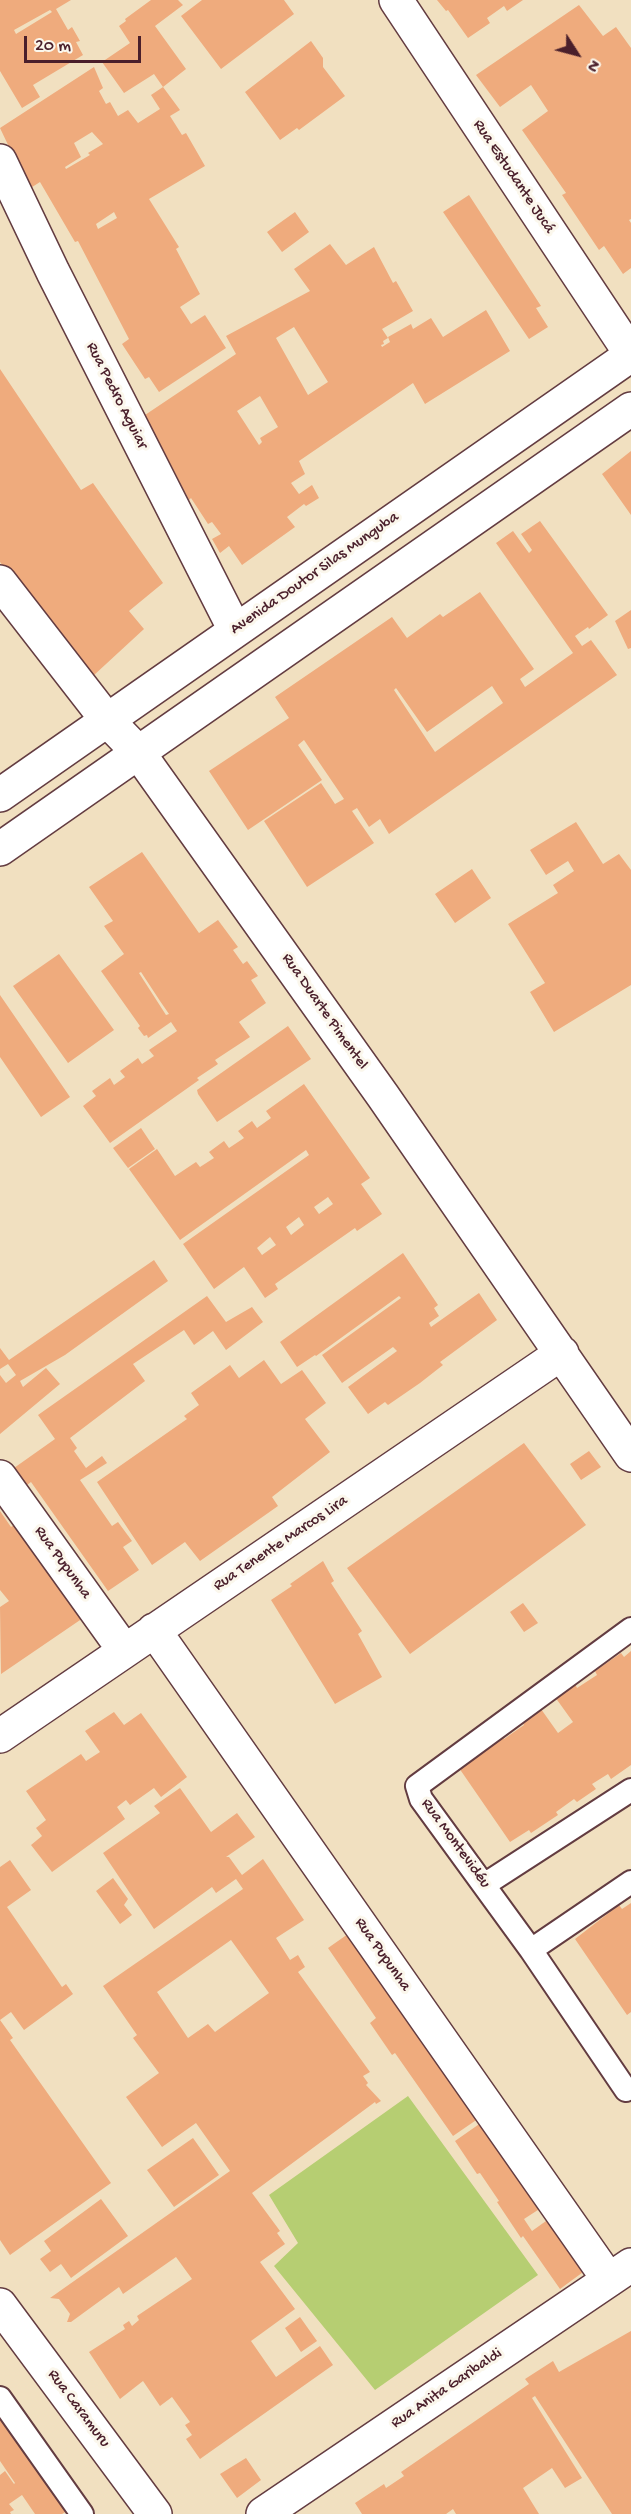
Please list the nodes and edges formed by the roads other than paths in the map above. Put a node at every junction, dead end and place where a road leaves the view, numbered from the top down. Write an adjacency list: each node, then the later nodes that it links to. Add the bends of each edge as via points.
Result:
1 (396, 0): 3 (street, Rua Estudante Jucá)
2 (0, 161): 6 (street, Rua Pedro Aguiar)
3 (631, 355): 6 (street, Avenida Doutor Silas Munguba)
4 (631, 409): 8 (street)
5 (0, 582): 7 (street, Rua Duarte Pimentel)
6 (235, 630): 7 (street, Avenida Doutor Silas Munguba)
7 (107, 720): 8 (street, Rua Duarte Pimentel); 9 (street, Avenida Doutor Silas Munguba)
8 (138, 752): 10 (street); 11 (street, Rua Duarte Pimentel)
9 (0, 795)
10 (0, 849)
11 (562, 1353): 12 (street, Rua Duarte Pimentel); 15 (street, Rua Tenente Marcos Lira)
12 (631, 1455)
13 (0, 1477): 16 (street, Rua Pupunha)
14 (631, 1629): 20 (lane, Rua Montevidéu, via 417,1786 421,1800)
15 (154, 1630): 16 (street, Rua Tenente Marcos Lira); 23 (street, Rua Pupunha)
16 (124, 1650): 17 (street, Rua Tenente Marcos Lira)
17 (0, 1736)
18 (631, 1790): 20 (lane)
19 (631, 1882): 21 (lane)
20 (484, 1886): 21 (lane, Rua Montevidéu)
21 (531, 1950): 22 (lane, Rua Montevidéu)
22 (626, 2090)
23 (620, 2272): 28 (street, Rua Anita Garibaldi)
24 (0, 2305): 27 (street, Rua Caramuru)
25 (0, 2398): 26 (lane)
26 (82, 2514)
27 (155, 2514)
28 (263, 2514)

